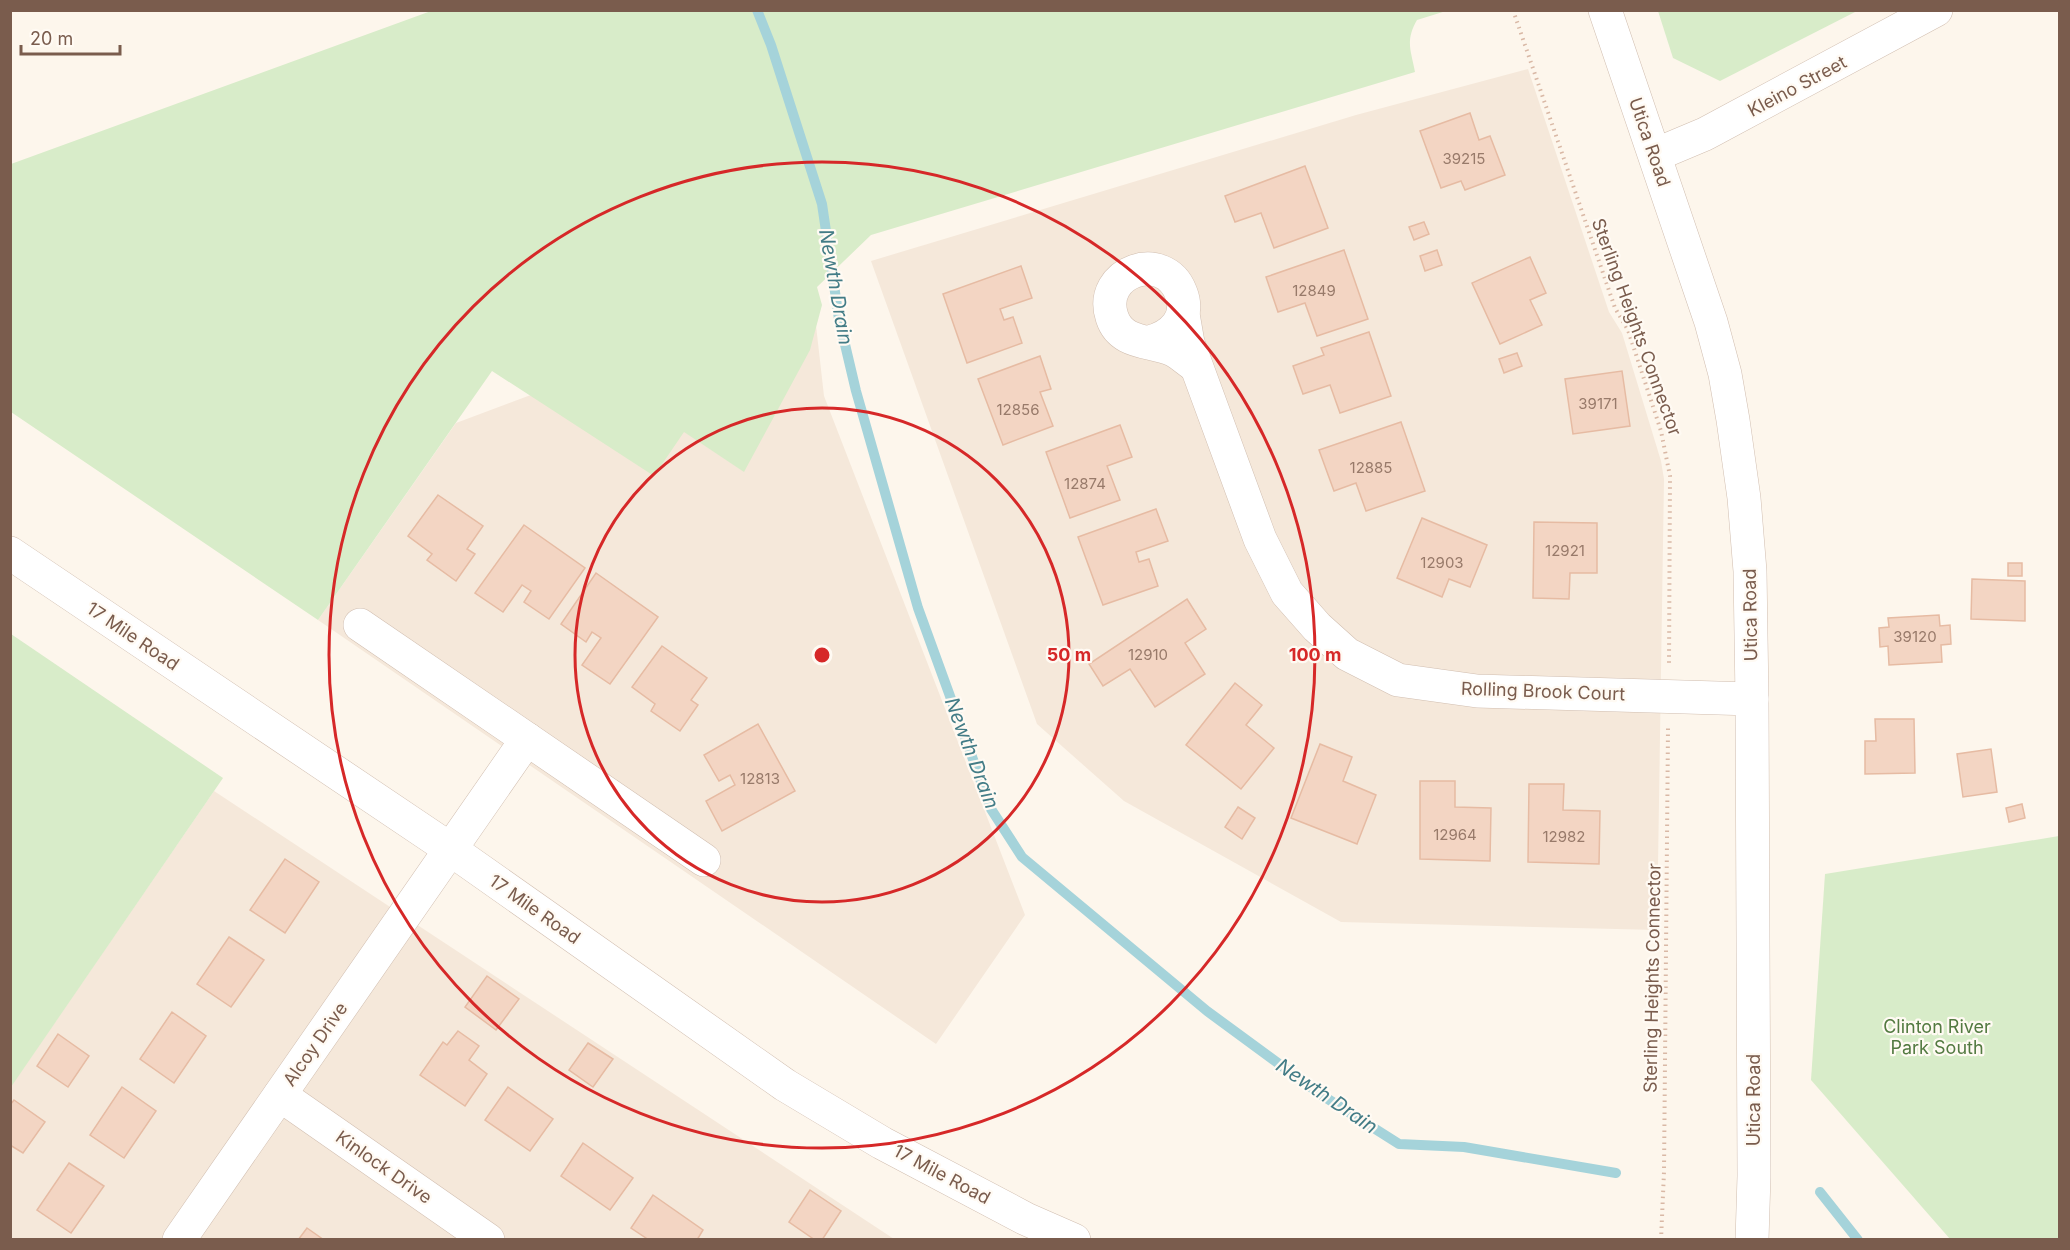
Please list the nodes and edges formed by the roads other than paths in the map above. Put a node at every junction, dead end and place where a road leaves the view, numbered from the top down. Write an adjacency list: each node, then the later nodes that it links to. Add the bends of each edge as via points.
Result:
1 (1605, 10): 3 (street, Utica Road)
2 (1936, 10): 3 (street, Kleino Street, via 1705,134)
3 (1654, 154): 9 (street, Utica Road, via 1711,322 1727,385 1744,498 1750,571)
4 (1183, 314): 5 (street, via 1170,333); 5 (street, Rolling Brook Court, via 1181,291 1164,272 1152,268 1128,273 1112,292 1112,317 1126,336); 6 (street, Rolling Brook Court)
5 (1149, 342): 6 (street, Rolling Brook Court, via 1173,350)
6 (1196, 366): 9 (street, Rolling Brook Court, via 1260,539 1287,593 1347,654 1398,680 1477,692)
7 (10, 553): 11 (street, 17 Mile Road)
8 (360, 625): 10 (street)
9 (1752, 699): 17 (street, Utica Road)
10 (527, 739): 11 (street, Alcoy Drive); 12 (street)
11 (450, 849): 13 (street, Alcoy Drive); 16 (street, 17 Mile Road, via 785,1085 882,1143 1026,1219)
12 (704, 861)
13 (280, 1095): 14 (street, Alcoy Drive); 15 (street, Kinlock Drive)
14 (179, 1239)
15 (488, 1239)
16 (1074, 1239)
17 (1752, 1239)

